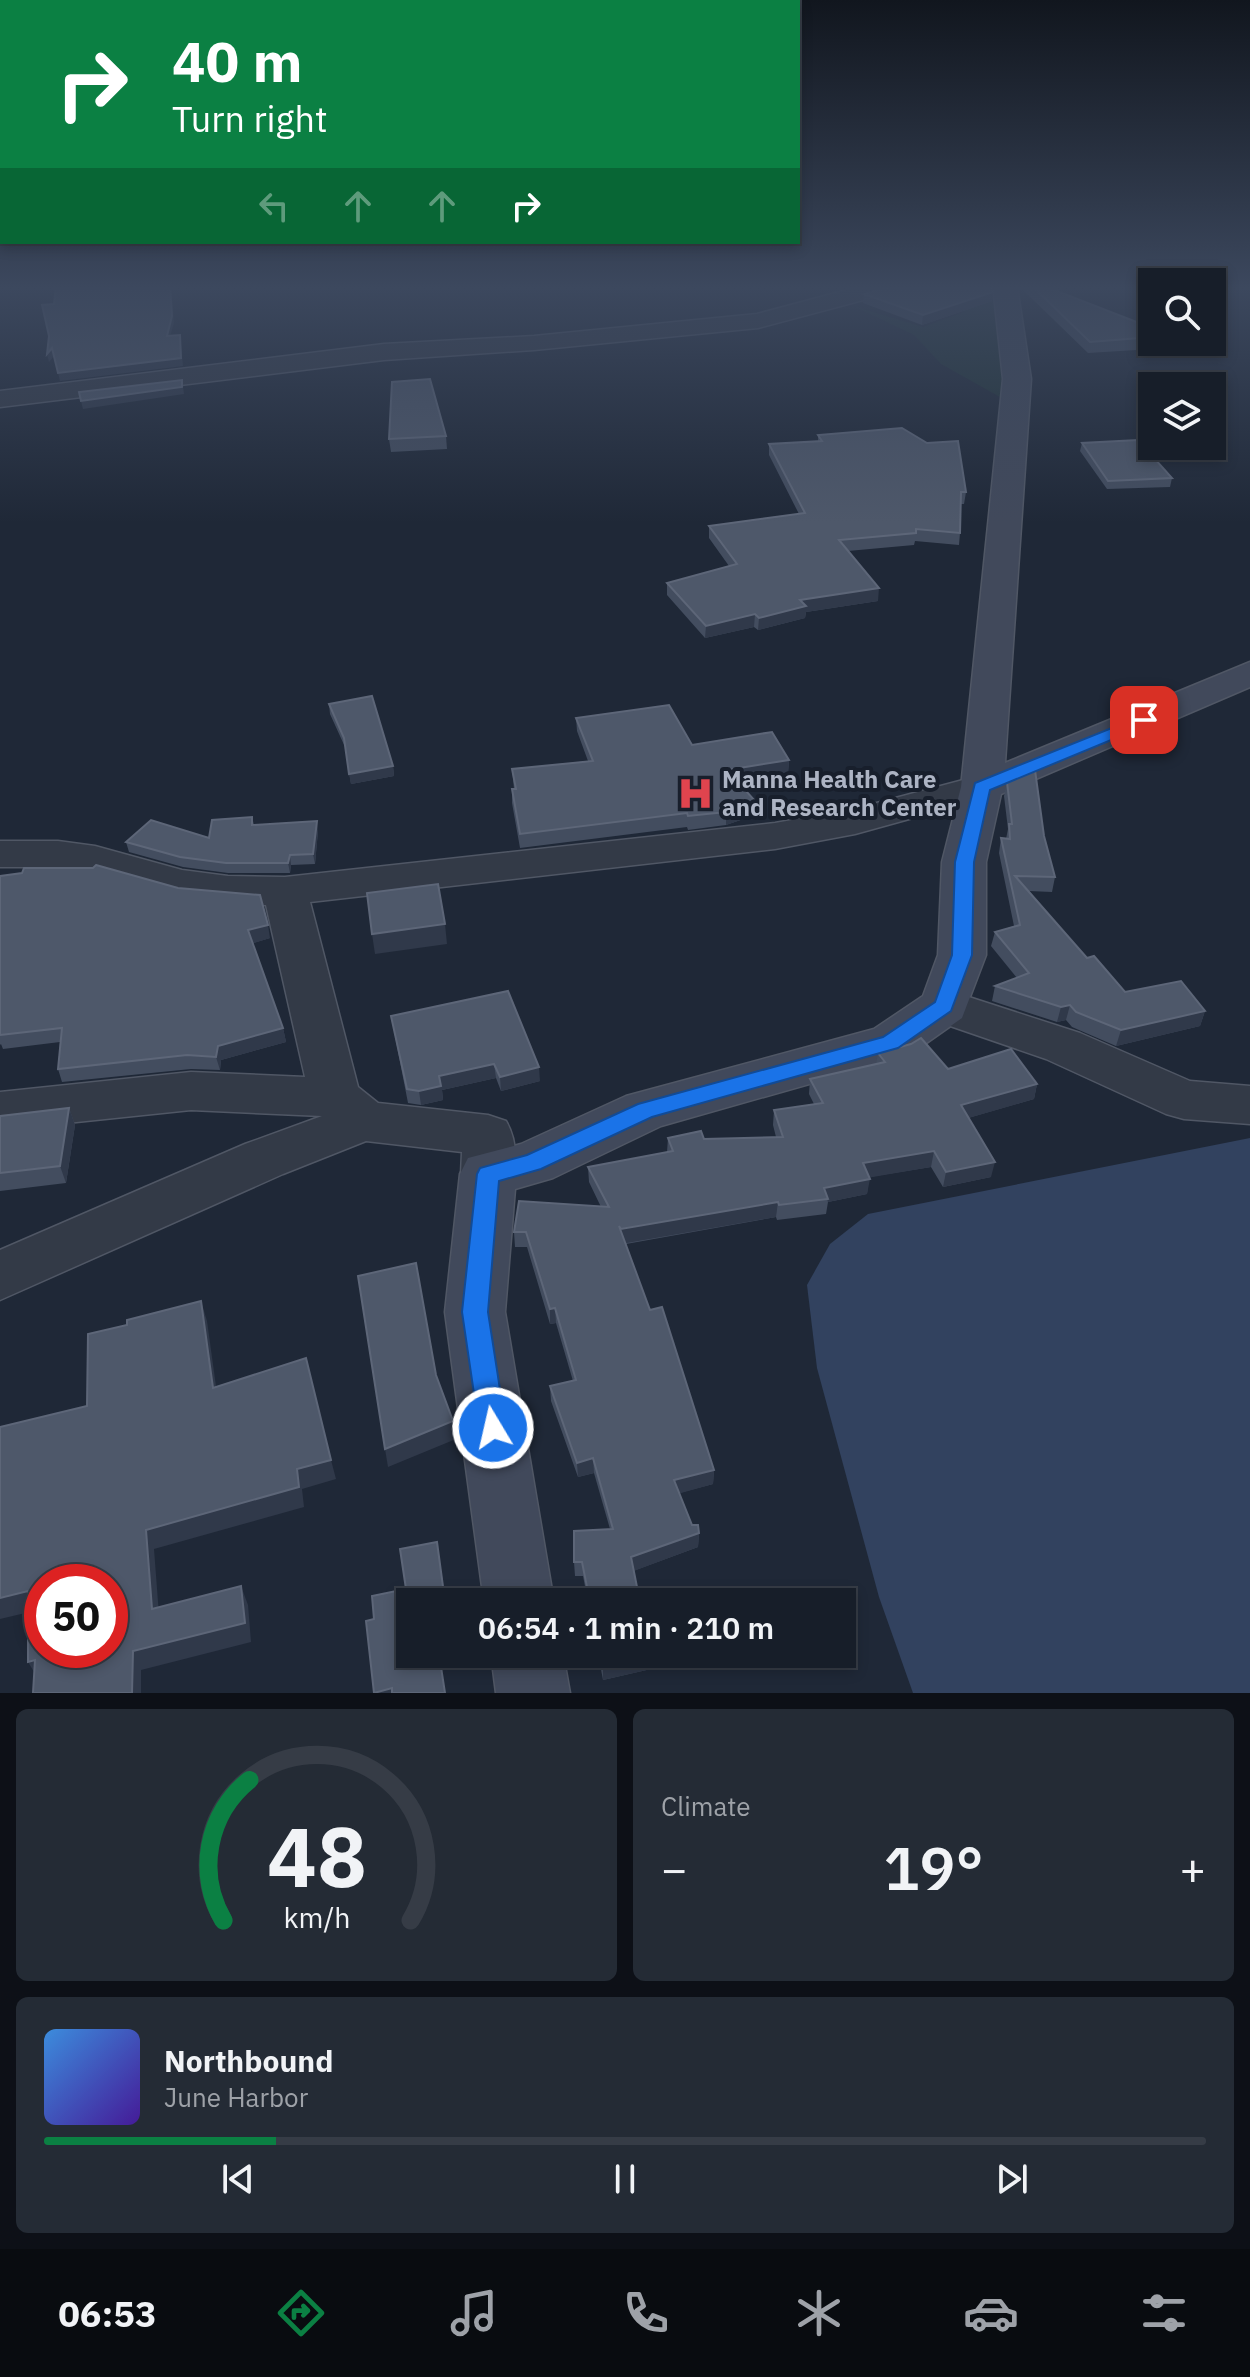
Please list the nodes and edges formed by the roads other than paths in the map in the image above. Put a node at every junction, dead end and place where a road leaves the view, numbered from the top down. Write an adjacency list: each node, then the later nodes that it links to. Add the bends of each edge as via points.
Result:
1 (275, 365): 3 (street)
2 (1015, 365): 5 (main road)
3 (0, 399)
4 (1250, 673): 5 (main road)
5 (982, 787): 7 (street, via 775,836); 8 (main road, via 964,862 962,955)
6 (0, 854): 7 (street, via 58,854 182,884)
7 (285, 891): 10 (street)
8 (944, 1006): 9 (street, via 1063,1046 1184,1100); 12 (main road, via 890,1043 645,1110 533,1163)
9 (1250, 1105)
10 (350, 1109): 11 (street, via 191,1091); 12 (street, via 488,1135); 13 (street, via 264,1159)
11 (0, 1111)
12 (488, 1174): 14 (main road, via 475,1312)
13 (0, 1276)
14 (517, 1588)
15 (529, 1668): 16 (main road)
16 (533, 1693)

